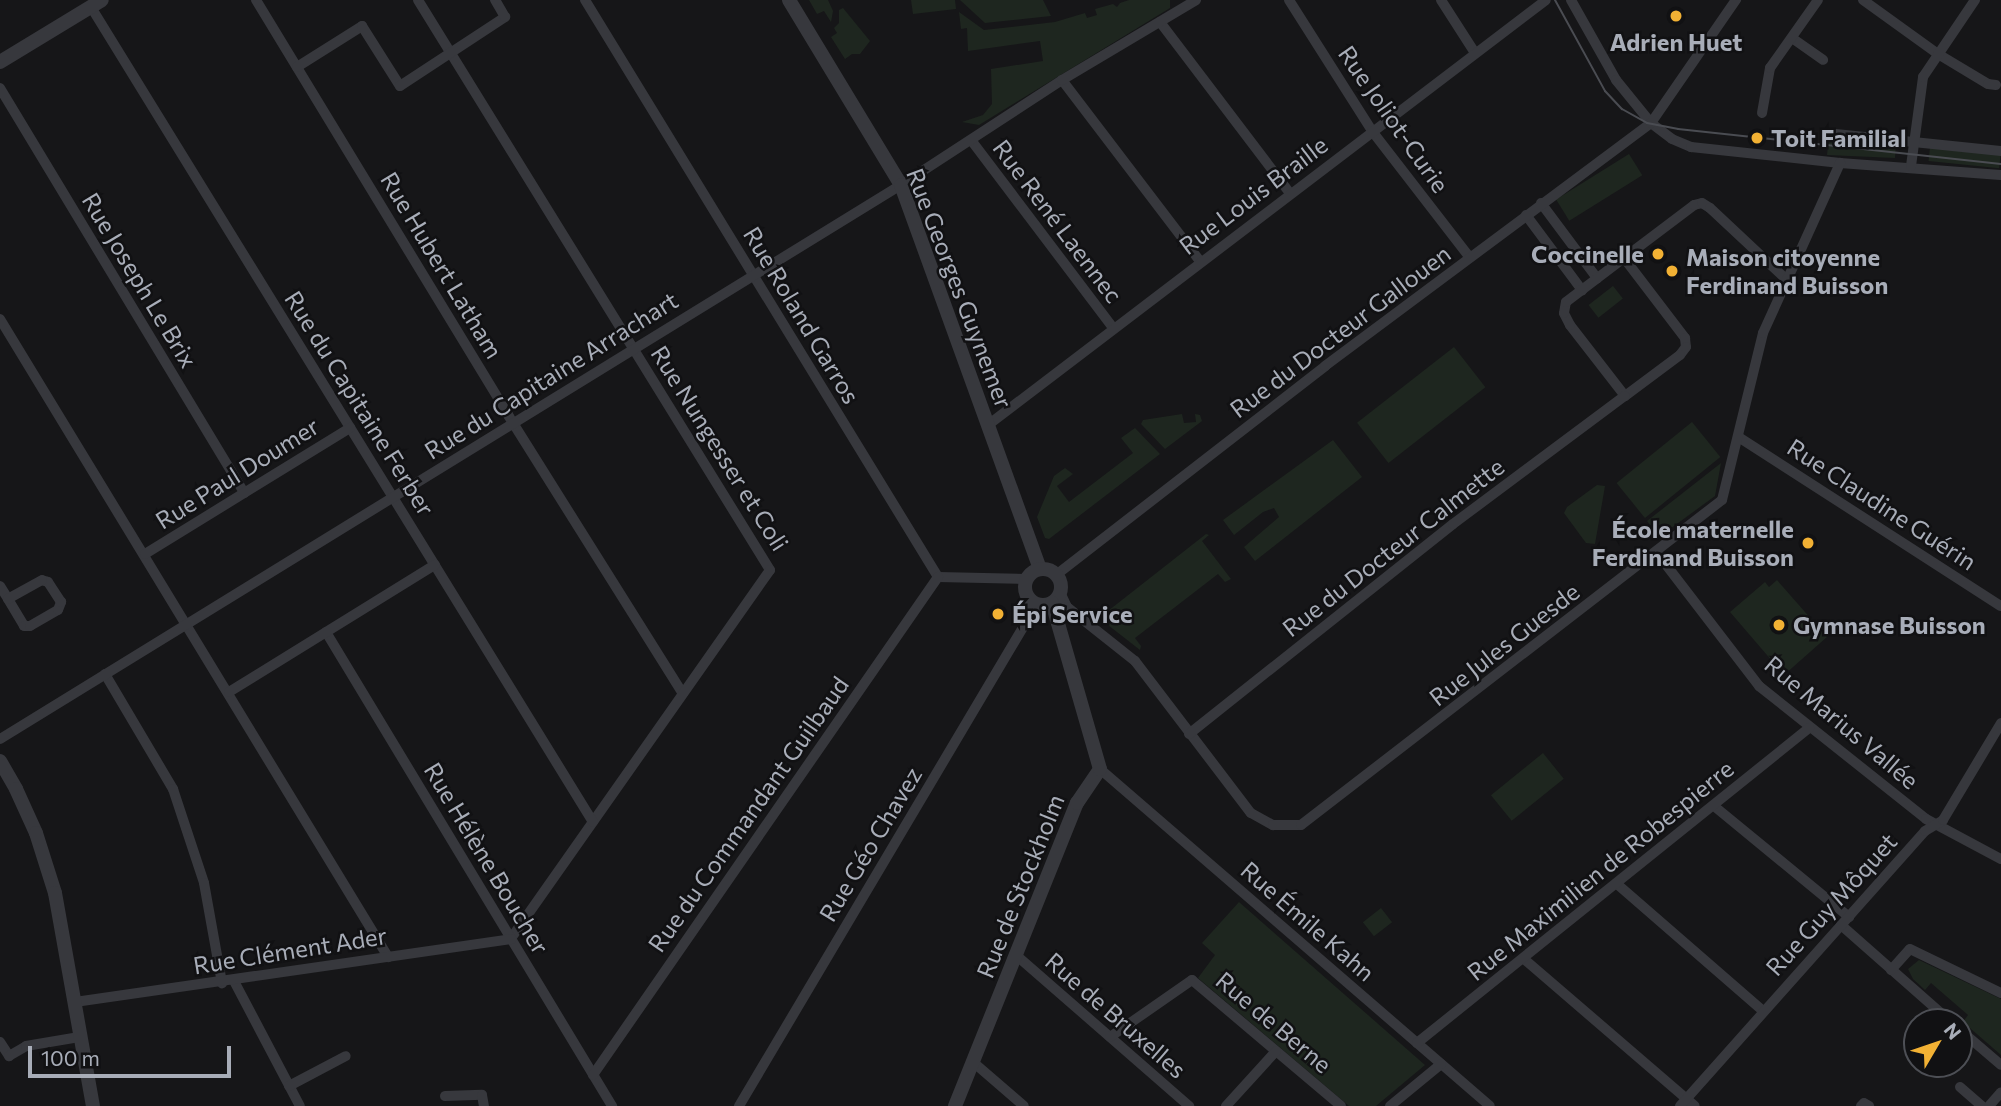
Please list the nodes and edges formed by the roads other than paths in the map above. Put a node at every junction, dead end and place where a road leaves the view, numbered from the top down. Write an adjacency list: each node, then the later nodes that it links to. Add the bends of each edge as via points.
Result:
1 (256, 0): 23 (street, Rue Hubert Latham)
2 (418, 0): 18 (street, Rue Nungesser et Coli)
3 (495, 0): 18 (street, via 505,17)
4 (585, 0): 44 (street, Rue Roland Garros)
5 (789, 0): 37 (street, Rue Georges Guynemer)
6 (1196, 0): 16 (street, Rue du Capitaine Arrachart)
7 (1289, 0): 29 (street, Rue Joliot-Curie)
8 (1441, 0): 19 (street)
9 (1546, 0): 19 (street, Rue Louis Braille)
10 (1571, 0): 28 (street, via 1616,80)
11 (1736, 0): 28 (street, Rue du Docteur Gallouen)
12 (1818, 0): 17 (street)
13 (1863, 0): 20 (street)
14 (1975, 0): 20 (street)
15 (96, 3): 22 (street); 54 (street, Rue du Capitaine Ferber)
16 (1160, 22): 24 (street, Rue du Capitaine Arrachart); 38 (street)
17 (1792, 38): 21 (street); 27 (street, via 1770,68)
18 (451, 52): 23 (street, via 400,86 362,26); 50 (street, Rue Nungesser et Coli)
19 (1475, 53): 29 (street, Rue Louis Braille)
20 (1938, 54): 25 (street, via 1988,84); 32 (street, via 1923,77)
21 (1823, 60)
22 (0, 62)
23 (298, 67): 52 (street, Rue Hubert Latham)
24 (1062, 80): 31 (street, Rue du Capitaine Arrachart); 43 (street)
25 (1999, 83)
26 (0, 88): 56 (street, Rue Joseph Le Brix)
27 (1762, 113)
28 (1651, 122): 34 (street, via 1691,147); 39 (street, Rue du Docteur Gallouen)
29 (1372, 131): 38 (street, Rue Louis Braille); 41 (street, Rue Joliot-Curie)
30 (1826, 133): 32 (street)
31 (971, 140): 37 (street, Rue du Capitaine Arrachart); 49 (street, Rue René Laennec)
32 (1914, 141): 33 (street); 35 (street)
33 (2001, 151)
34 (1840, 163): 35 (street); 46 (street, Rue Jules Guesde)
35 (1911, 166): 36 (street)
36 (2001, 175)
37 (901, 185): 44 (street, Rue du Capitaine Arrachart); 53 (street, Rue Georges Guynemer)
38 (1290, 193): 43 (street, Rue Louis Braille)
39 (1541, 204): 40 (street, Rue du Docteur Gallouen); 45 (street)
40 (1525, 215): 41 (street, Rue du Docteur Gallouen); 47 (street)
41 (1470, 258): 62 (street, Rue du Docteur Gallouen)
42 (1624, 258): 45 (street); 46 (street, via 1702,203); 51 (street, Rue du Docteur Calmette, via 1685,338 1686,347)
43 (1200, 261): 49 (street, Rue Louis Braille)
44 (753, 275): 50 (street, Rue du Capitaine Arrachart); 63 (street, Rue Roland Garros)
45 (1597, 278): 47 (street)
46 (1786, 279): 55 (street, Rue Jules Guesde, via 1763,333)
47 (1582, 290): 51 (street, via 1566,302 1564,313)
48 (0, 319): 59 (street)
49 (1113, 328): 53 (street, Rue Louis Braille)
50 (634, 348): 52 (street, Rue du Capitaine Arrachart); 74 (street, Rue Nungesser et Coli, via 770,570)
51 (1625, 396): 77 (street, Rue du Docteur Calmette, via 1453,524)
52 (513, 423): 57 (street, Rue du Capitaine Arrachart); 74 (street, Rue Hubert Latham)
53 (988, 425): 61 (street, Rue Georges Guynemer)
54 (350, 428): 56 (street, Rue Paul Doumer); 57 (street, Rue du Capitaine Ferber)
55 (1740, 438): 58 (street, Rue Jules Guesde, via 1722,500); 69 (street, Rue Claudine Guérin)
56 (244, 493): 59 (street, Rue Paul Doumer)
57 (393, 498): 60 (street, Rue du Capitaine Ferber); 70 (street, Rue du Capitaine Arrachart)
58 (1657, 553): 76 (street, Rue Marius Vallée, via 1759,686); 77 (street, Rue Jules Guesde, via 1301,825 1273,825 1251,813)
59 (145, 554): 70 (street)
60 (435, 565): 71 (street); 82 (street, Rue du Capitaine Ferber)
61 (1040, 569): 62 (street); 64 (street)
62 (1056, 575): 66 (street)
63 (938, 577): 64 (street); 108 (street, Rue du Commandant Guilbaud)
64 (1026, 579): 68 (street, via 1026,593)
65 (0, 586): 67 (street)
66 (1056, 597): 68 (street); 77 (street, Rue Jules Guesde, via 1135,661); 80 (street)
67 (8, 599): 67 (street, via 24,626 58,610 61,602 43,580)
68 (1034, 603): 118 (street, Rue Géo Chavez, via 1026,624)
69 (2001, 606)
70 (187, 624): 72 (street, Rue du Capitaine Arrachart); 73 (street)
71 (326, 632): 73 (street); 87 (street, Rue Hélène Boucher)
72 (105, 674): 78 (street, Rue du Capitaine Arrachart); 92 (street, via 173,789 204,883)
73 (229, 692): 89 (street)
74 (683, 694): 82 (street, Rue Nungesser et Coli)
75 (2001, 723): 83 (street, Rue Guy Môquet, via 1958,799)
76 (1809, 727): 81 (street, Rue Maximilien de Robespierre); 83 (street, Rue Marius Vallée)
77 (1189, 734)
78 (0, 739)
79 (0, 761): 94 (street, via 36,833 51,881)
80 (1100, 769): 88 (street, Rue de Stockholm, via 1077,803); 101 (street, Rue Émile Kahn)
81 (1714, 806): 85 (street, Rue Maximilien de Robespierre); 86 (street)
82 (593, 822): 87 (street, Rue Nungesser et Coli)
83 (1935, 825): 84 (street, Rue Marius Vallée); 86 (street, Rue Guy Môquet, via 1924,831)
84 (2001, 859)
85 (1617, 884): 90 (street, Rue Maximilien de Robespierre); 96 (street)
86 (1845, 921): 91 (street); 96 (street, Rue Guy Môquet)
87 (511, 939): 89 (street, Rue Clément Ader); 108 (street, Rue Hélène Boucher)
88 (1016, 955): 98 (street, Rue de Bruxelles); 105 (street, Rue de Stockholm)
89 (387, 957): 92 (street, Rue Clément Ader)
90 (1524, 959): 101 (street, Rue Maximilien de Robespierre); 113 (street)
91 (1891, 970): 93 (street, via 1910,949); 95 (street)
92 (228, 982): 94 (street, Rue Clément Ader); 109 (street)
93 (2001, 993)
94 (75, 1002): 97 (street)
95 (1935, 1008)
96 (1763, 1011): 113 (street, Rue Guy Môquet)
97 (79, 1037): 104 (street, via 26,1046); 114 (street)
98 (1110, 1037): 102 (street, Rue de Berne, via 1192,980); 121 (street, Rue de Bruxelles)
99 (1973, 1041): 107 (street)
100 (0, 1042): 104 (street)
101 (1417, 1043): 106 (street, Rue Émile Kahn)
102 (1276, 1051): 122 (street); 123 (street, Rue de Berne)
103 (346, 1056): 109 (street)
104 (5, 1061)
105 (973, 1062): 119 (street, Rue de Stockholm); 120 (street)
106 (1441, 1064): 124 (street); 125 (street, Rue Émile Kahn)
107 (2001, 1065)
108 (593, 1075): 117 (street, Rue Hélène Boucher)
109 (289, 1086): 115 (street)
110 (1960, 1087): 128 (street)
111 (2001, 1092): 129 (street)
112 (446, 1096): 116 (street, via 482,1095)
113 (1687, 1103)
114 (93, 1106)
115 (299, 1106)
116 (484, 1106)
117 (612, 1106)
118 (738, 1106)
119 (955, 1106)
120 (1024, 1106)
121 (1189, 1106)
122 (1226, 1106)
123 (1341, 1106)
124 (1390, 1106)
125 (1490, 1106)
126 (1861, 1106): 127 (street, via 1864,1102)
127 (1869, 1106)
128 (1982, 1106)
129 (1989, 1106)

